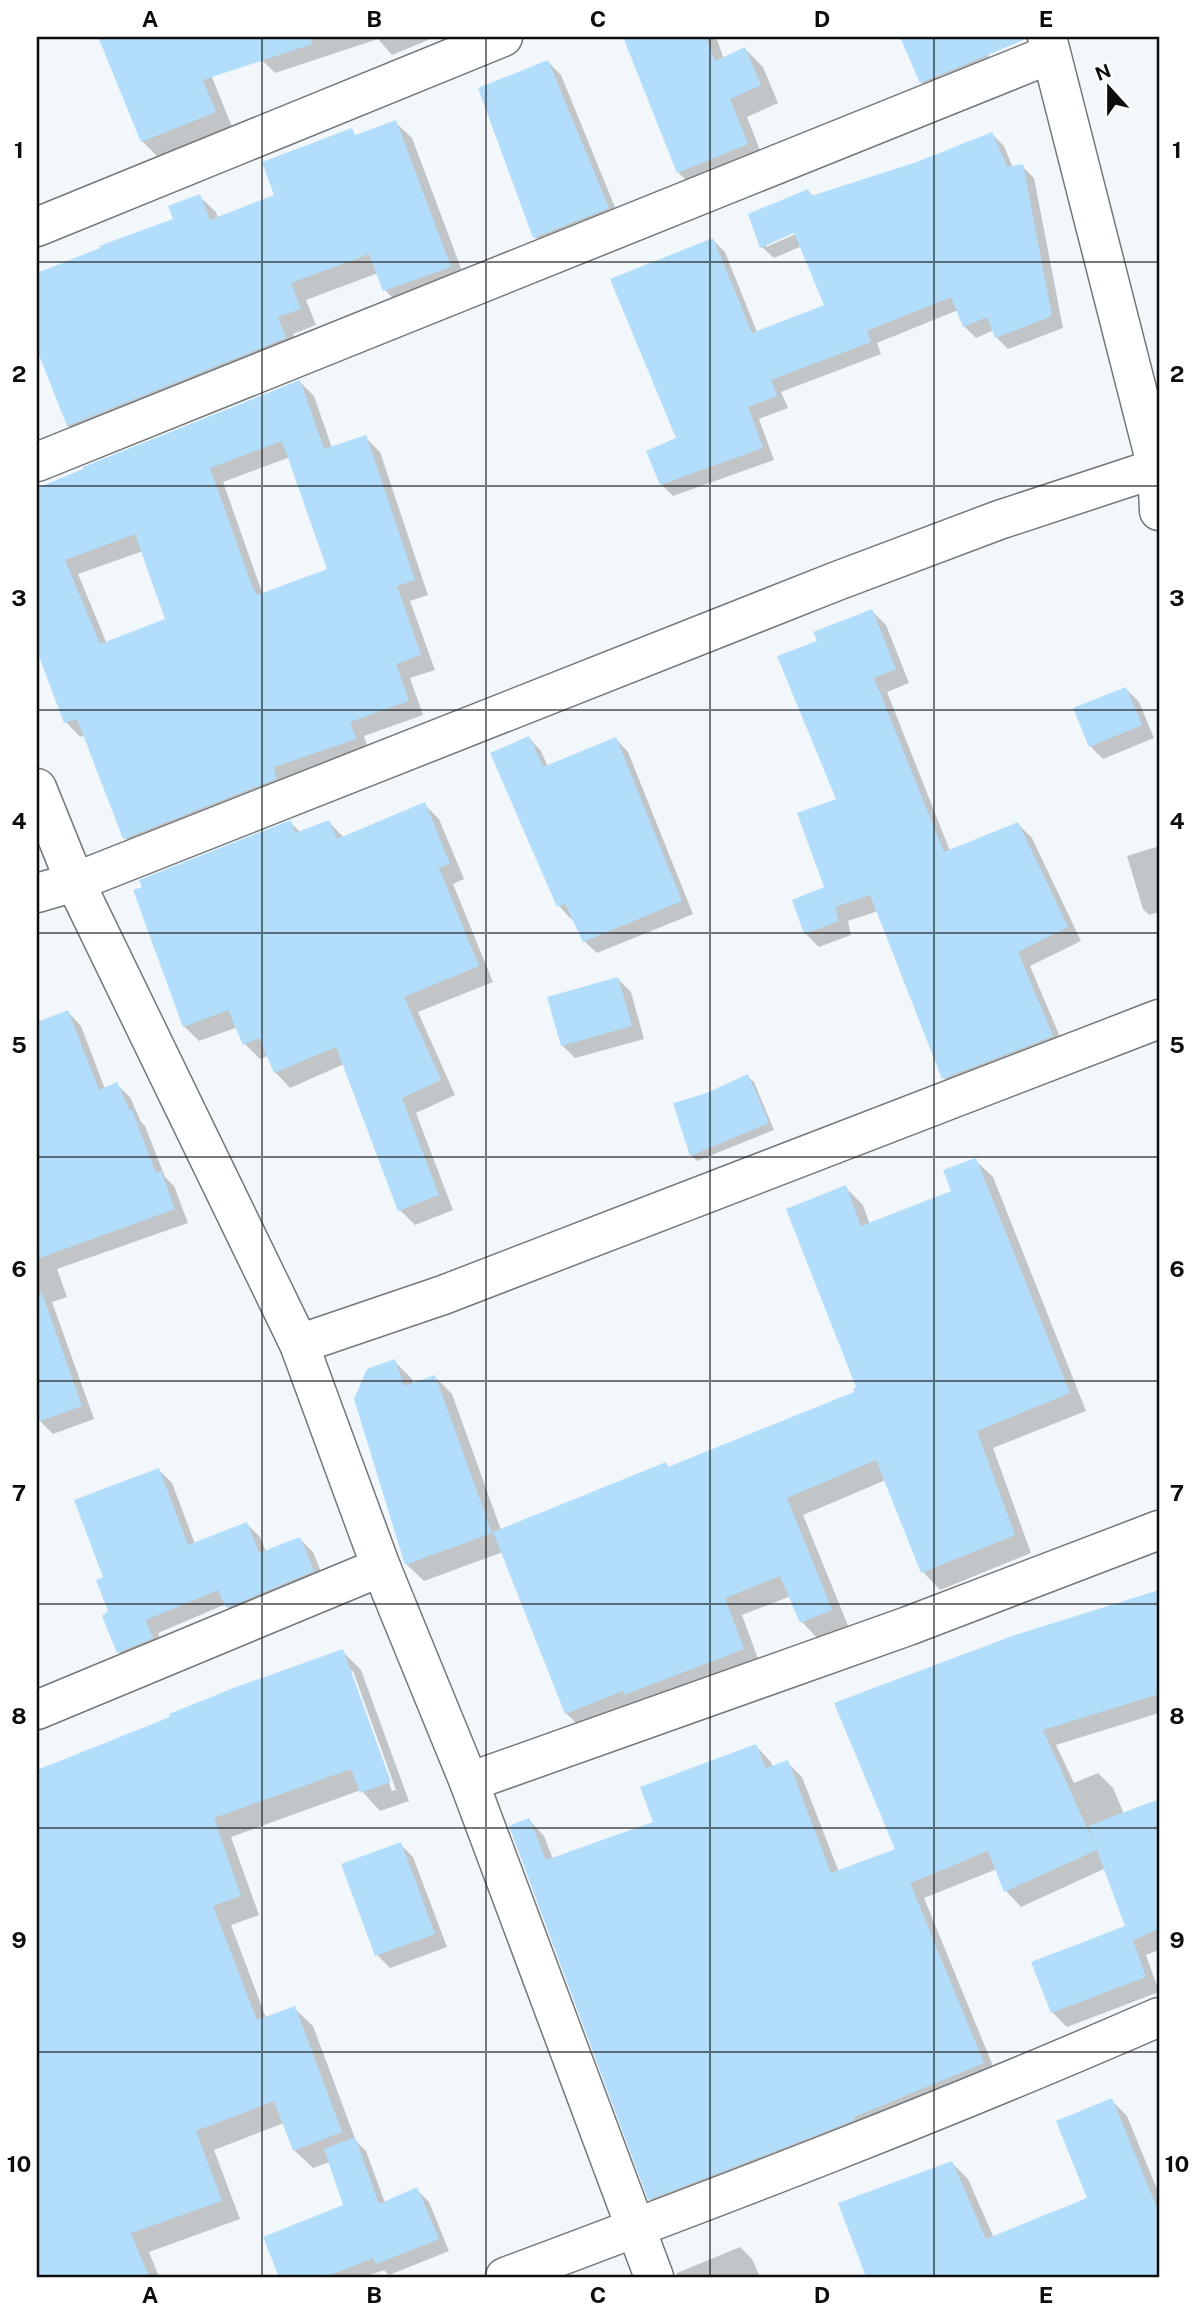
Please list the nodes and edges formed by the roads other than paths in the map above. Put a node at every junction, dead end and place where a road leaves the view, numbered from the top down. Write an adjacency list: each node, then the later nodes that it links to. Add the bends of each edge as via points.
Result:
1 (503, 37): 3 (street)
2 (1049, 45): 4 (street); 5 (street)
3 (37, 228)
4 (37, 462)
5 (1157, 468): 6 (street); 8 (street, via 999,520 837,581)
6 (1159, 512)
7 (37, 788): 8 (street)
8 (75, 882): 9 (street); 11 (street)
9 (37, 893)
10 (1159, 1019): 11 (street, via 443,1295)
11 (299, 1345): 13 (street)
12 (1159, 1530): 15 (street, via 908,1626)
13 (381, 1567): 14 (street); 15 (street)
14 (37, 1710)
15 (468, 1782): 17 (street)
16 (1159, 2017): 17 (street, via 1036,2071)
17 (635, 2228): 18 (street); 19 (street)
18 (505, 2277)
19 (653, 2277)

